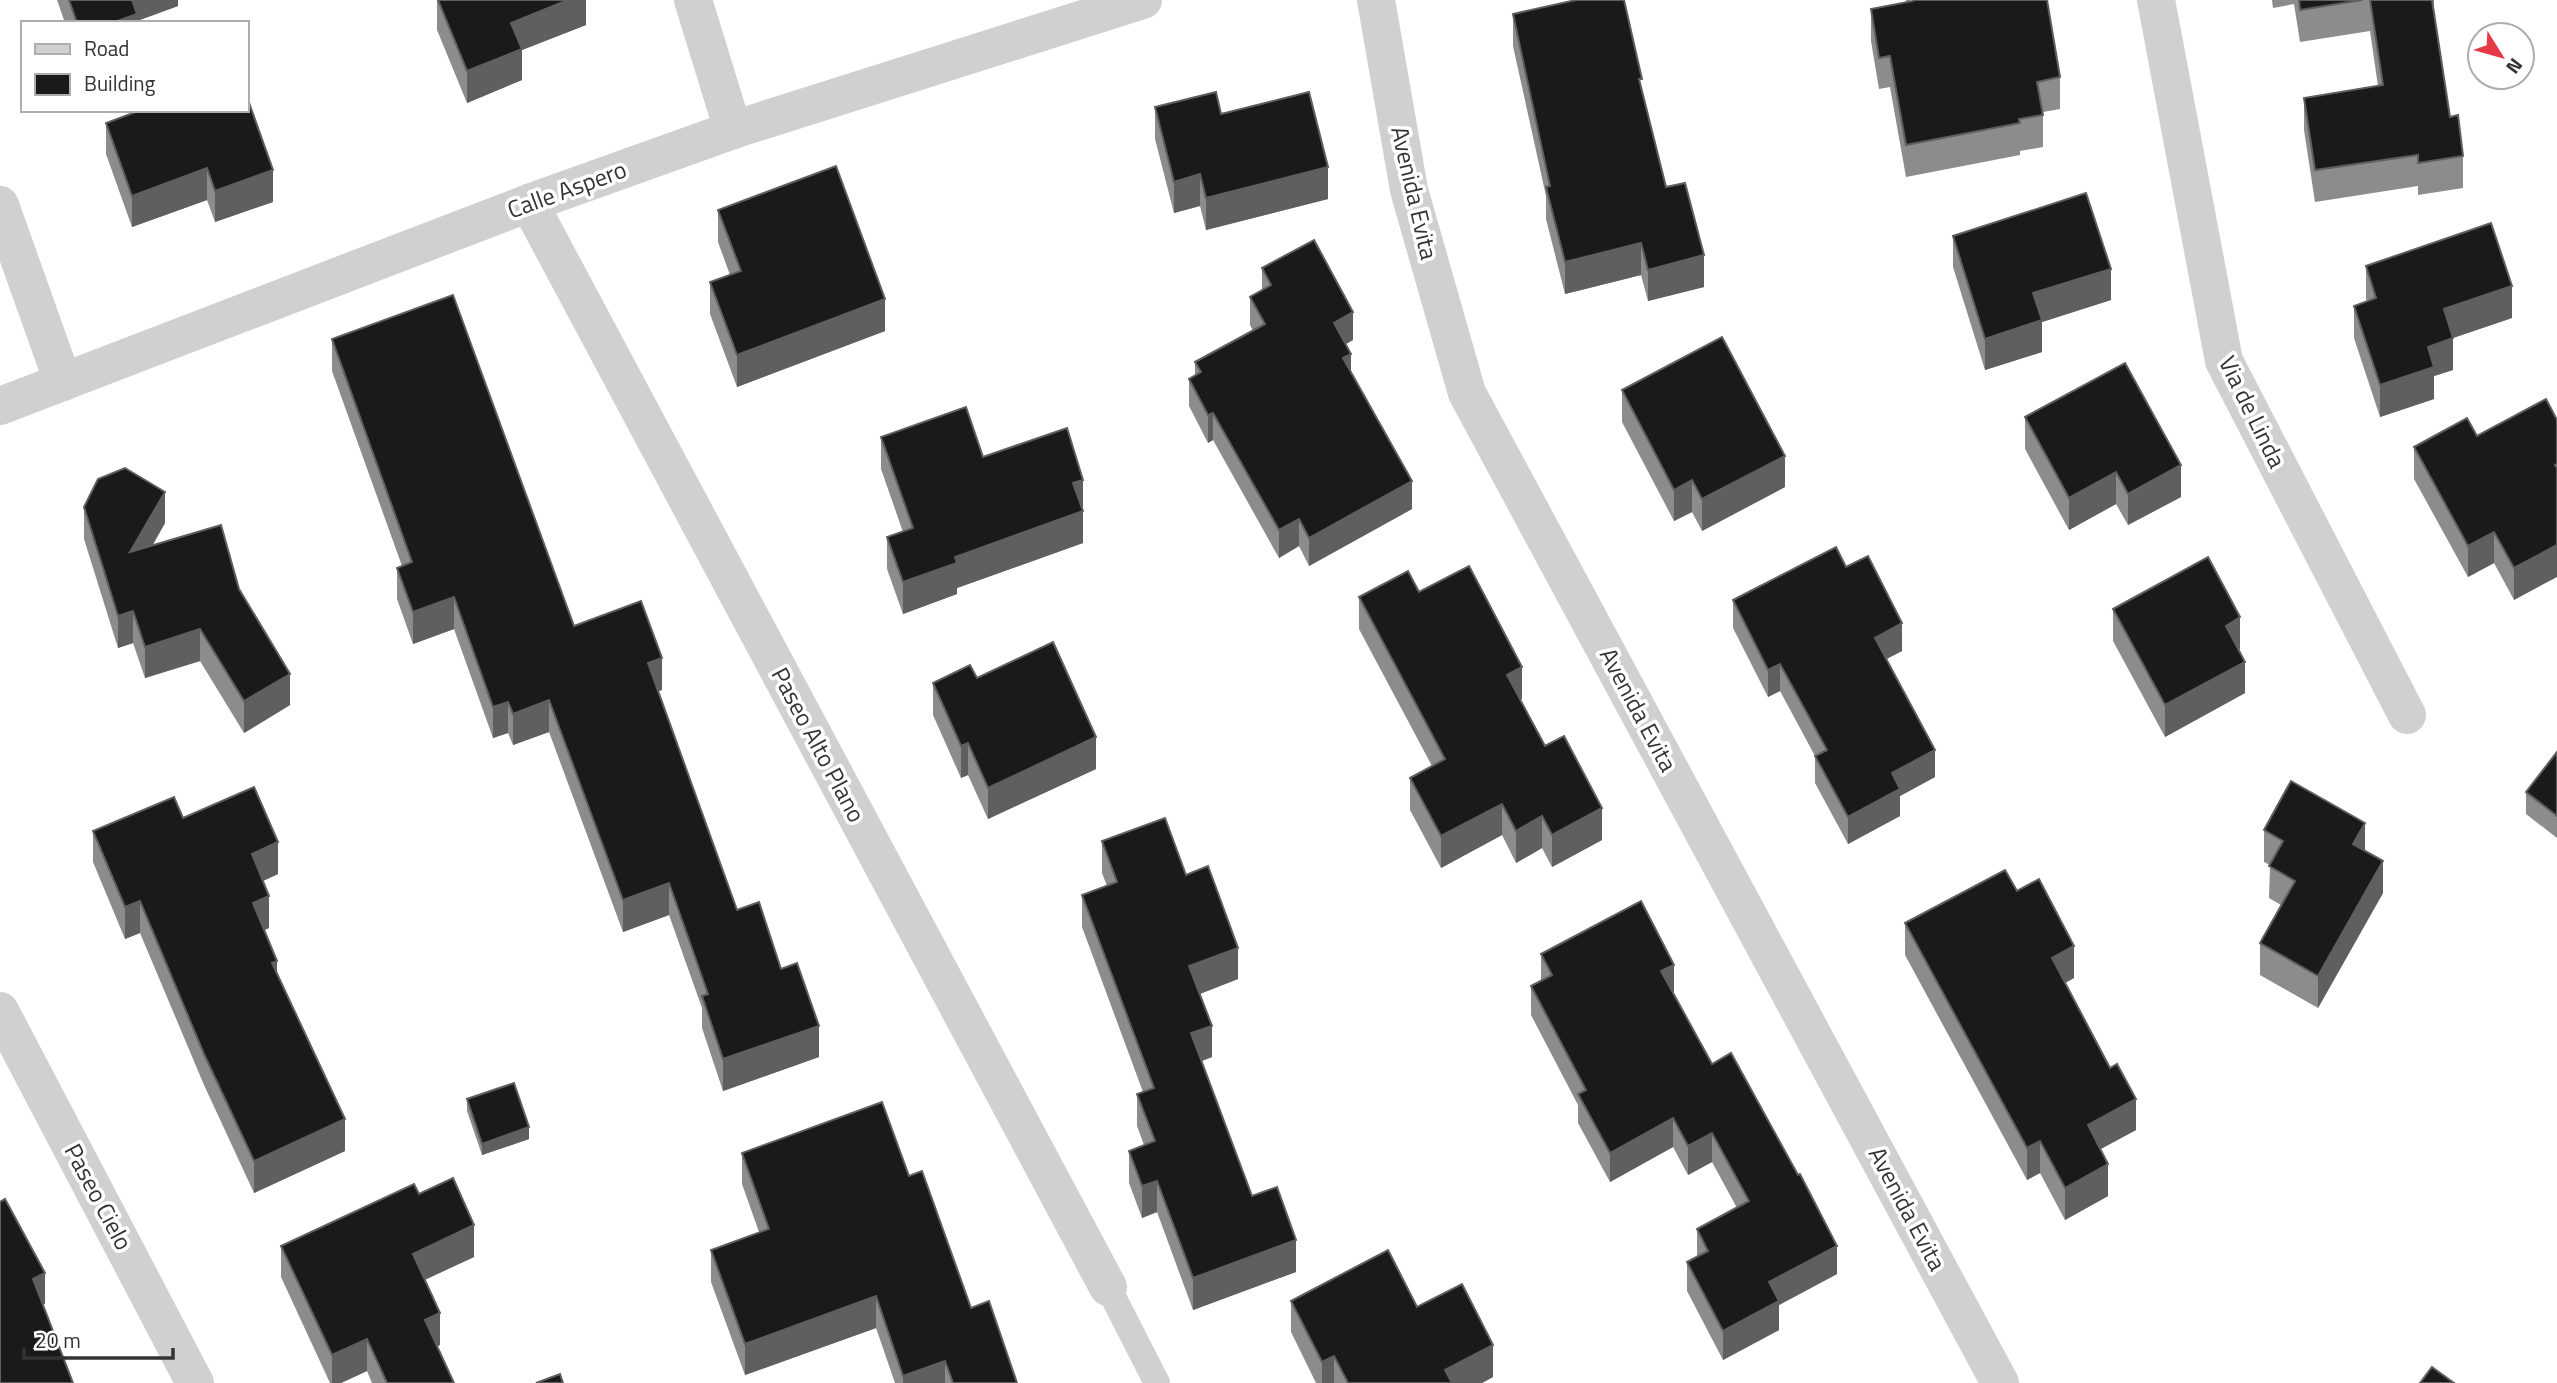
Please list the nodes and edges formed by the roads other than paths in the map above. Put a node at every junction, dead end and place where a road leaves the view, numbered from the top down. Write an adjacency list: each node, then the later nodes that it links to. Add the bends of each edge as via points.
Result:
1 (693, 0): 5 (street)
2 (1143, 0): 5 (street, Calle Aspero)
3 (1376, 0): 15 (street, Avenida Evita, via 1409,190 1467,393)
4 (2156, 0): 10 (street, Via de Linda, via 2224,361)
5 (733, 130): 6 (street, Calle Aspero)
6 (529, 203): 8 (street, Calle Aspero); 12 (street, Paseo Alto Plano)
7 (0, 205): 8 (street)
8 (63, 382): 9 (street, Calle Aspero)
9 (0, 406)
10 (2407, 715)
11 (0, 1011): 13 (street, Paseo Cielo)
12 (1108, 1287): 14 (lane)
13 (195, 1383)
14 (1157, 1383)
15 (2000, 1383)

